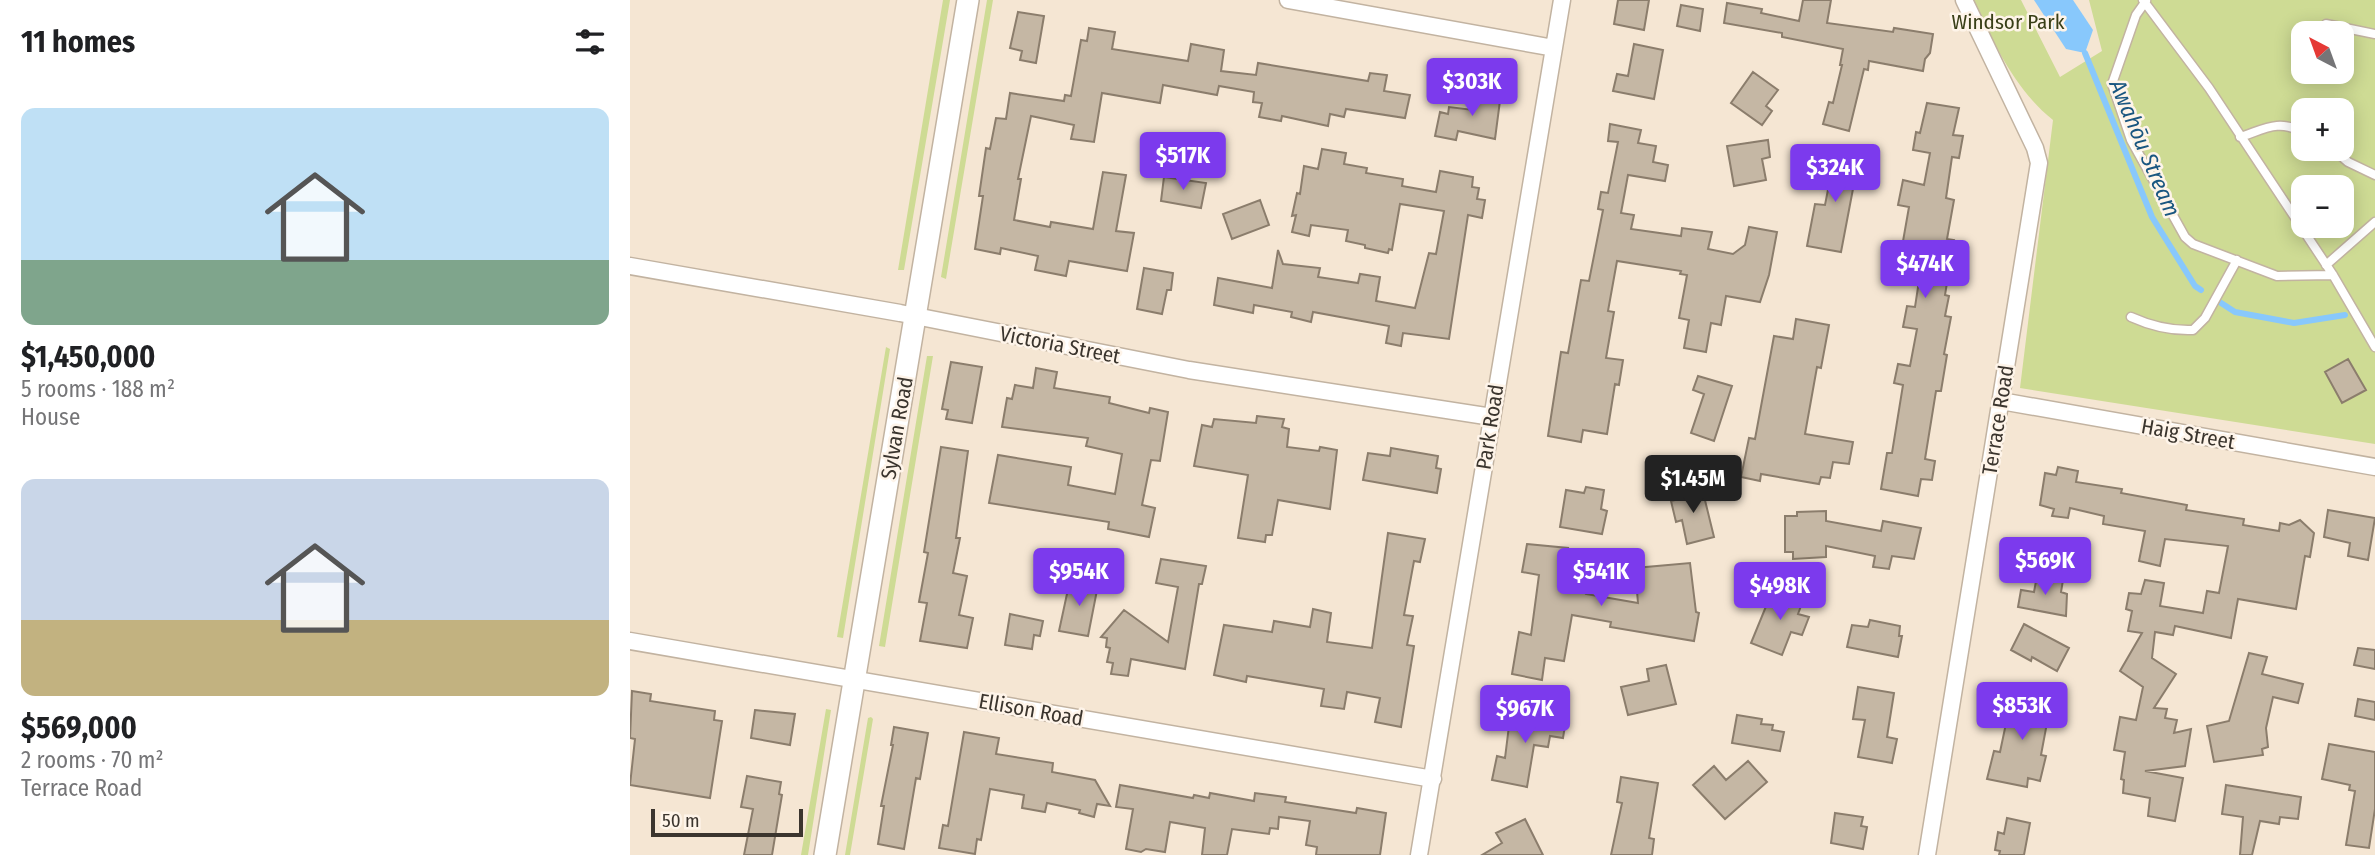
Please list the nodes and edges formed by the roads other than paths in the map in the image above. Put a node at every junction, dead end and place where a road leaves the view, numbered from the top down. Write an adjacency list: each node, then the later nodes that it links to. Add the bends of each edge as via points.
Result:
1 (968, 0): 18 (street, Sylvan Road)
2 (1288, 0): 8 (street)
3 (1562, 0): 8 (street, Park Road)
4 (1964, 0): 21 (street, Terrace Road, via 2039,163)
5 (2145, 1): 10 (lane); 14 (lane, via 2112,84 2131,140 2185,237)
6 (2354, 30): 7 (lane)
7 (2375, 34)
8 (1554, 48): 22 (street, Park Road)
9 (2291, 126): 10 (lane, via 2279,124)
10 (2240, 137): 15 (lane)
11 (2347, 161): 12 (lane)
12 (2375, 175)
13 (2375, 222): 15 (lane)
14 (2237, 260): 17 (lane, via 2277,276); 19 (lane, via 2193,330 2177,331)
15 (2326, 265): 17 (lane)
16 (630, 266): 18 (street, Victoria Street)
17 (2333, 275): 20 (lane)
18 (916, 316): 22 (street, Victoria Street, via 1189,370); 25 (street, Sylvan Road)
19 (2131, 317)
20 (2375, 347)
21 (2001, 401): 23 (street, Haig Street); 29 (street, Terrace Road)
22 (1492, 417): 26 (street, Park Road)
23 (2375, 467)
24 (630, 641): 25 (street, Ellison Road)
25 (856, 679): 26 (street, Ellison Road); 27 (street, Sylvan Road)
26 (1433, 779): 28 (street, Park Road)
27 (825, 855)
28 (1419, 855)
29 (1927, 855)

